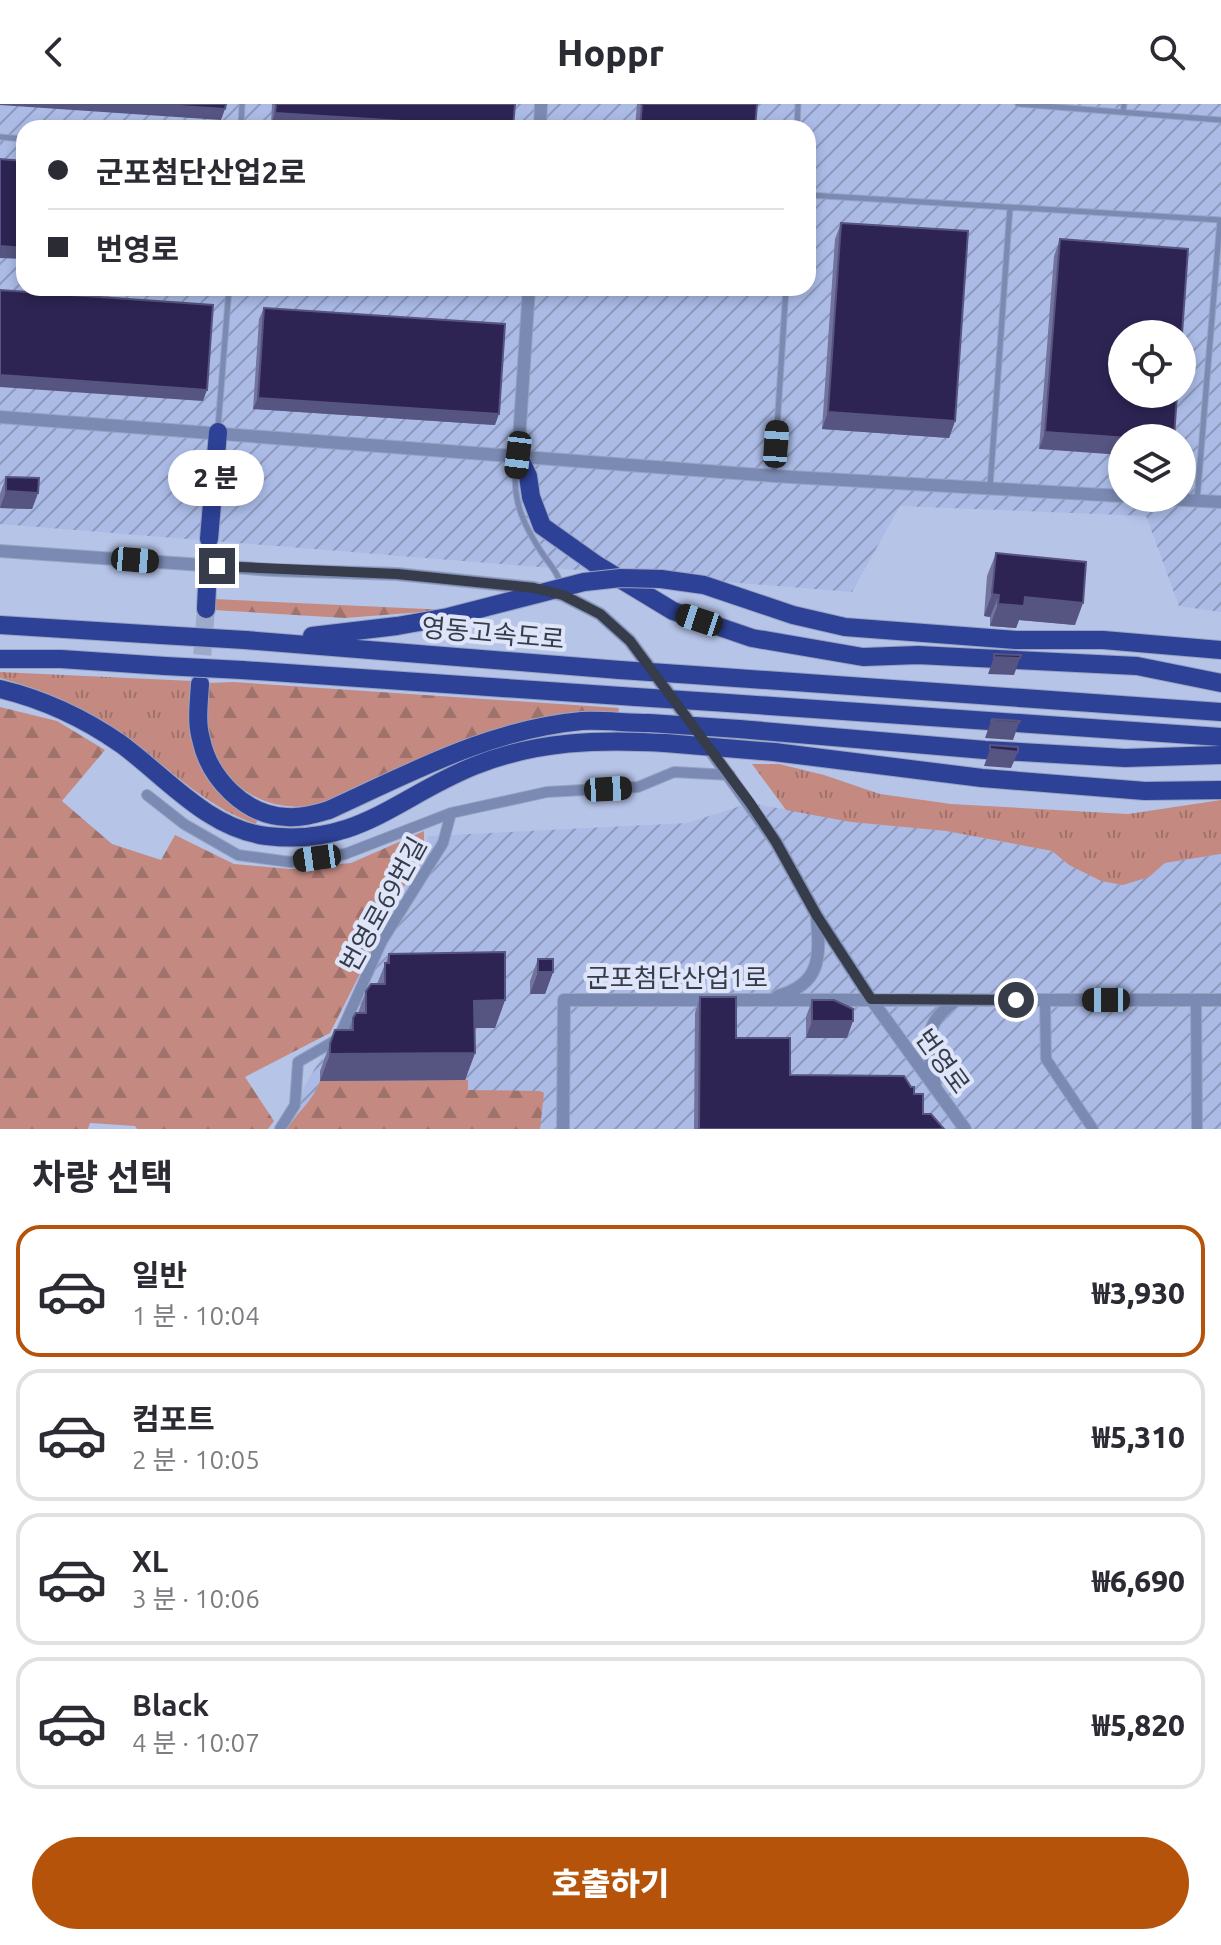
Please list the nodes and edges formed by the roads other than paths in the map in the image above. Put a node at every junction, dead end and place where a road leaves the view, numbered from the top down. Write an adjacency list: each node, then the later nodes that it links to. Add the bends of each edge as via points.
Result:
1 (1018, 104): 3 (lane)
2 (1124, 104): 3 (lane)
3 (1123, 112): 4 (lane)
4 (1221, 120)
5 (816, 195): 6 (lane)
6 (1010, 207): 7 (lane); 15 (lane)
7 (1221, 220): 17 (lane)
8 (228, 296): 12 (lane)
9 (528, 296): 13 (street)
10 (785, 296): 14 (lane)
11 (0, 417): 12 (street)
12 (218, 432): 13 (street); 19 (highway)
13 (518, 455): 14 (street); 22 (lane, via 514,487 519,510 559,578); 28 (highway, via 542,526 673,611 752,638 863,657 1137,666)
14 (774, 476): 15 (street)
15 (989, 488): 16 (street)
16 (1108, 495)
17 (1197, 501): 18 (street)
18 (1221, 502)
19 (209, 539)
20 (0, 551): 22 (street, 번영로, via 397,574)
21 (207, 587): 23 (highway)
22 (563, 595): 34 (street, 번영로, via 600,614 630,641)
23 (206, 609)
24 (0, 625): 25 (highway, 영동고속도로, bridge)
25 (266, 641): 26 (highway, bridge, via 448,617 584,582 621,578 704,585 845,627); 31 (highway, 영동고속도로, bridge)
26 (1221, 650)
27 (0, 659): 32 (highway, 영동고속도로, bridge, via 242,670)
28 (1221, 683)
29 (200, 684): 33 (highway, bridge, via 200,736 206,759 221,783 245,802 283,817 329,810 494,739 583,721 1094,756)
30 (0, 689): 35 (highway, bridge, via 62,710 119,743 206,812 236,829 264,836 318,836 350,829 464,770 543,746 588,741 774,752 982,778 1145,791)
31 (1221, 712)
32 (1221, 737)
33 (1221, 755)
34 (730, 775): 37 (street, 번영로69번길, via 674,772 638,787 547,792); 38 (street, 번영로)
35 (1221, 790)
36 (147, 795): 37 (street, 번영로69번길, via 238,855 290,862 345,854)
37 (451, 813): 46 (street, 번영로69번길, via 443,843 382,941 338,1039 298,1062 295,1105)
38 (817, 916): 39 (street, via 820,949 814,973 798,988); 40 (street, 번영로)
39 (768, 998): 40 (street, 군포첨단산업1로); 47 (street, 군포첨단산업1로, via 564,1000)
40 (871, 999): 41 (street, 군포첨단산업1로); 45 (street, 번영로)
41 (957, 1000): 44 (street, 군포첨단산업1로); 45 (street, via 933,1020 930,1030)
42 (1196, 1000): 43 (street, 군포첨단산업1로); 44 (street, 군포첨단산업1로); 50 (street)
43 (1221, 1000)
44 (1045, 1001): 49 (street, via 1046,1059)
45 (935, 1088): 48 (street, 번영로)
46 (280, 1129)
47 (563, 1129)
48 (965, 1129)
49 (1093, 1129)
50 (1197, 1129)

